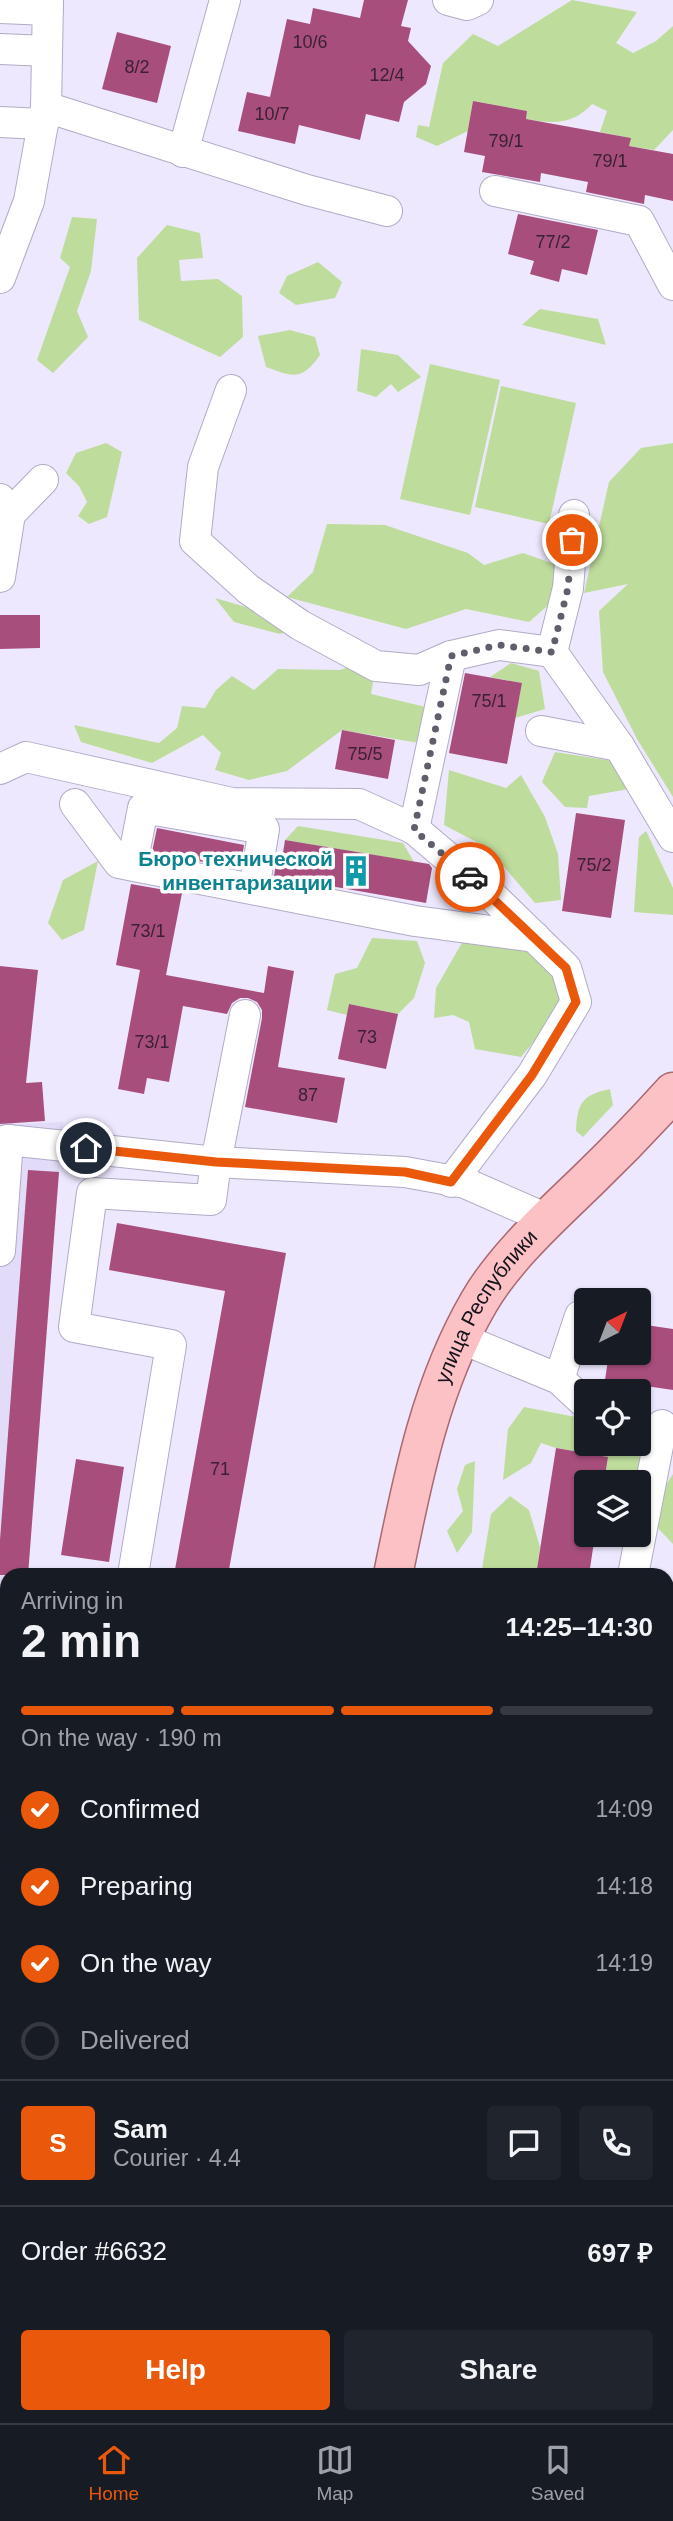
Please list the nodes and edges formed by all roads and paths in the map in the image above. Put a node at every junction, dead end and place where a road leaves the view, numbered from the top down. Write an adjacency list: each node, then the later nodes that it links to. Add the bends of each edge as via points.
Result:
1 (225, 0): 10 (lane)
2 (448, 0): 3 (lane, via 467,5)
3 (478, 0)
4 (48, 5): 5 (lane); 7 (lane)
5 (0, 8)
6 (0, 49): 7 (lane)
7 (47, 51): 8 (lane)
8 (45, 116): 9 (lane); 10 (lane); 13 (lane, via 29,201)
9 (0, 122)
10 (183, 152): 12 (lane)
11 (495, 191): 14 (lane, via 639,221)
12 (387, 211)
13 (0, 278)
14 (673, 285)
15 (231, 390): 21 (lane, via 203,467 195,541 248,589 300,625 376,666 419,670)
16 (43, 480): 17 (lane)
17 (5, 506): 19 (lane)
18 (574, 515): 20 (lane, via 568,588)
19 (0, 577)
20 (552, 652): 21 (lane, via 499,645); 23 (lane)
21 (451, 656): 26 (lane)
22 (541, 731): 23 (lane)
23 (619, 746): 27 (lane)
24 (0, 769): 26 (lane, via 26,757 232,803 359,804)
25 (75, 803): 28 (lane, via 119,863)
26 (414, 830): 30 (lane)
27 (673, 837)
28 (132, 865): 29 (lane); 29 (lane, via 143,808 264,829)
29 (254, 889): 30 (lane, via 415,921)
30 (536, 937): 35 (lane, via 566,968 576,1002 532,1075)
31 (245, 1015): 34 (lane)
32 (673, 1091): 36 (main road, улица Республики, via 629,1141)
33 (4, 1141): 34 (lane); 37 (lane)
34 (216, 1162): 35 (lane, via 405,1172); 43 (lane, via 211,1200 92,1193 74,1327 171,1345)
35 (451, 1182): 36 (lane, via 465,1183)
36 (547, 1219): 39 (main road, улица Республики, via 479,1301)
37 (0, 1251)
38 (574, 1334): 40 (lane)
39 (460, 1339): 40 (lane); 44 (main road, улица Республики, via 440,1383 411,1485)
40 (559, 1379): 41 (lane)
41 (574, 1393)
42 (658, 1425): 45 (lane)
43 (134, 1568)
44 (394, 1568)
45 (634, 1568)

